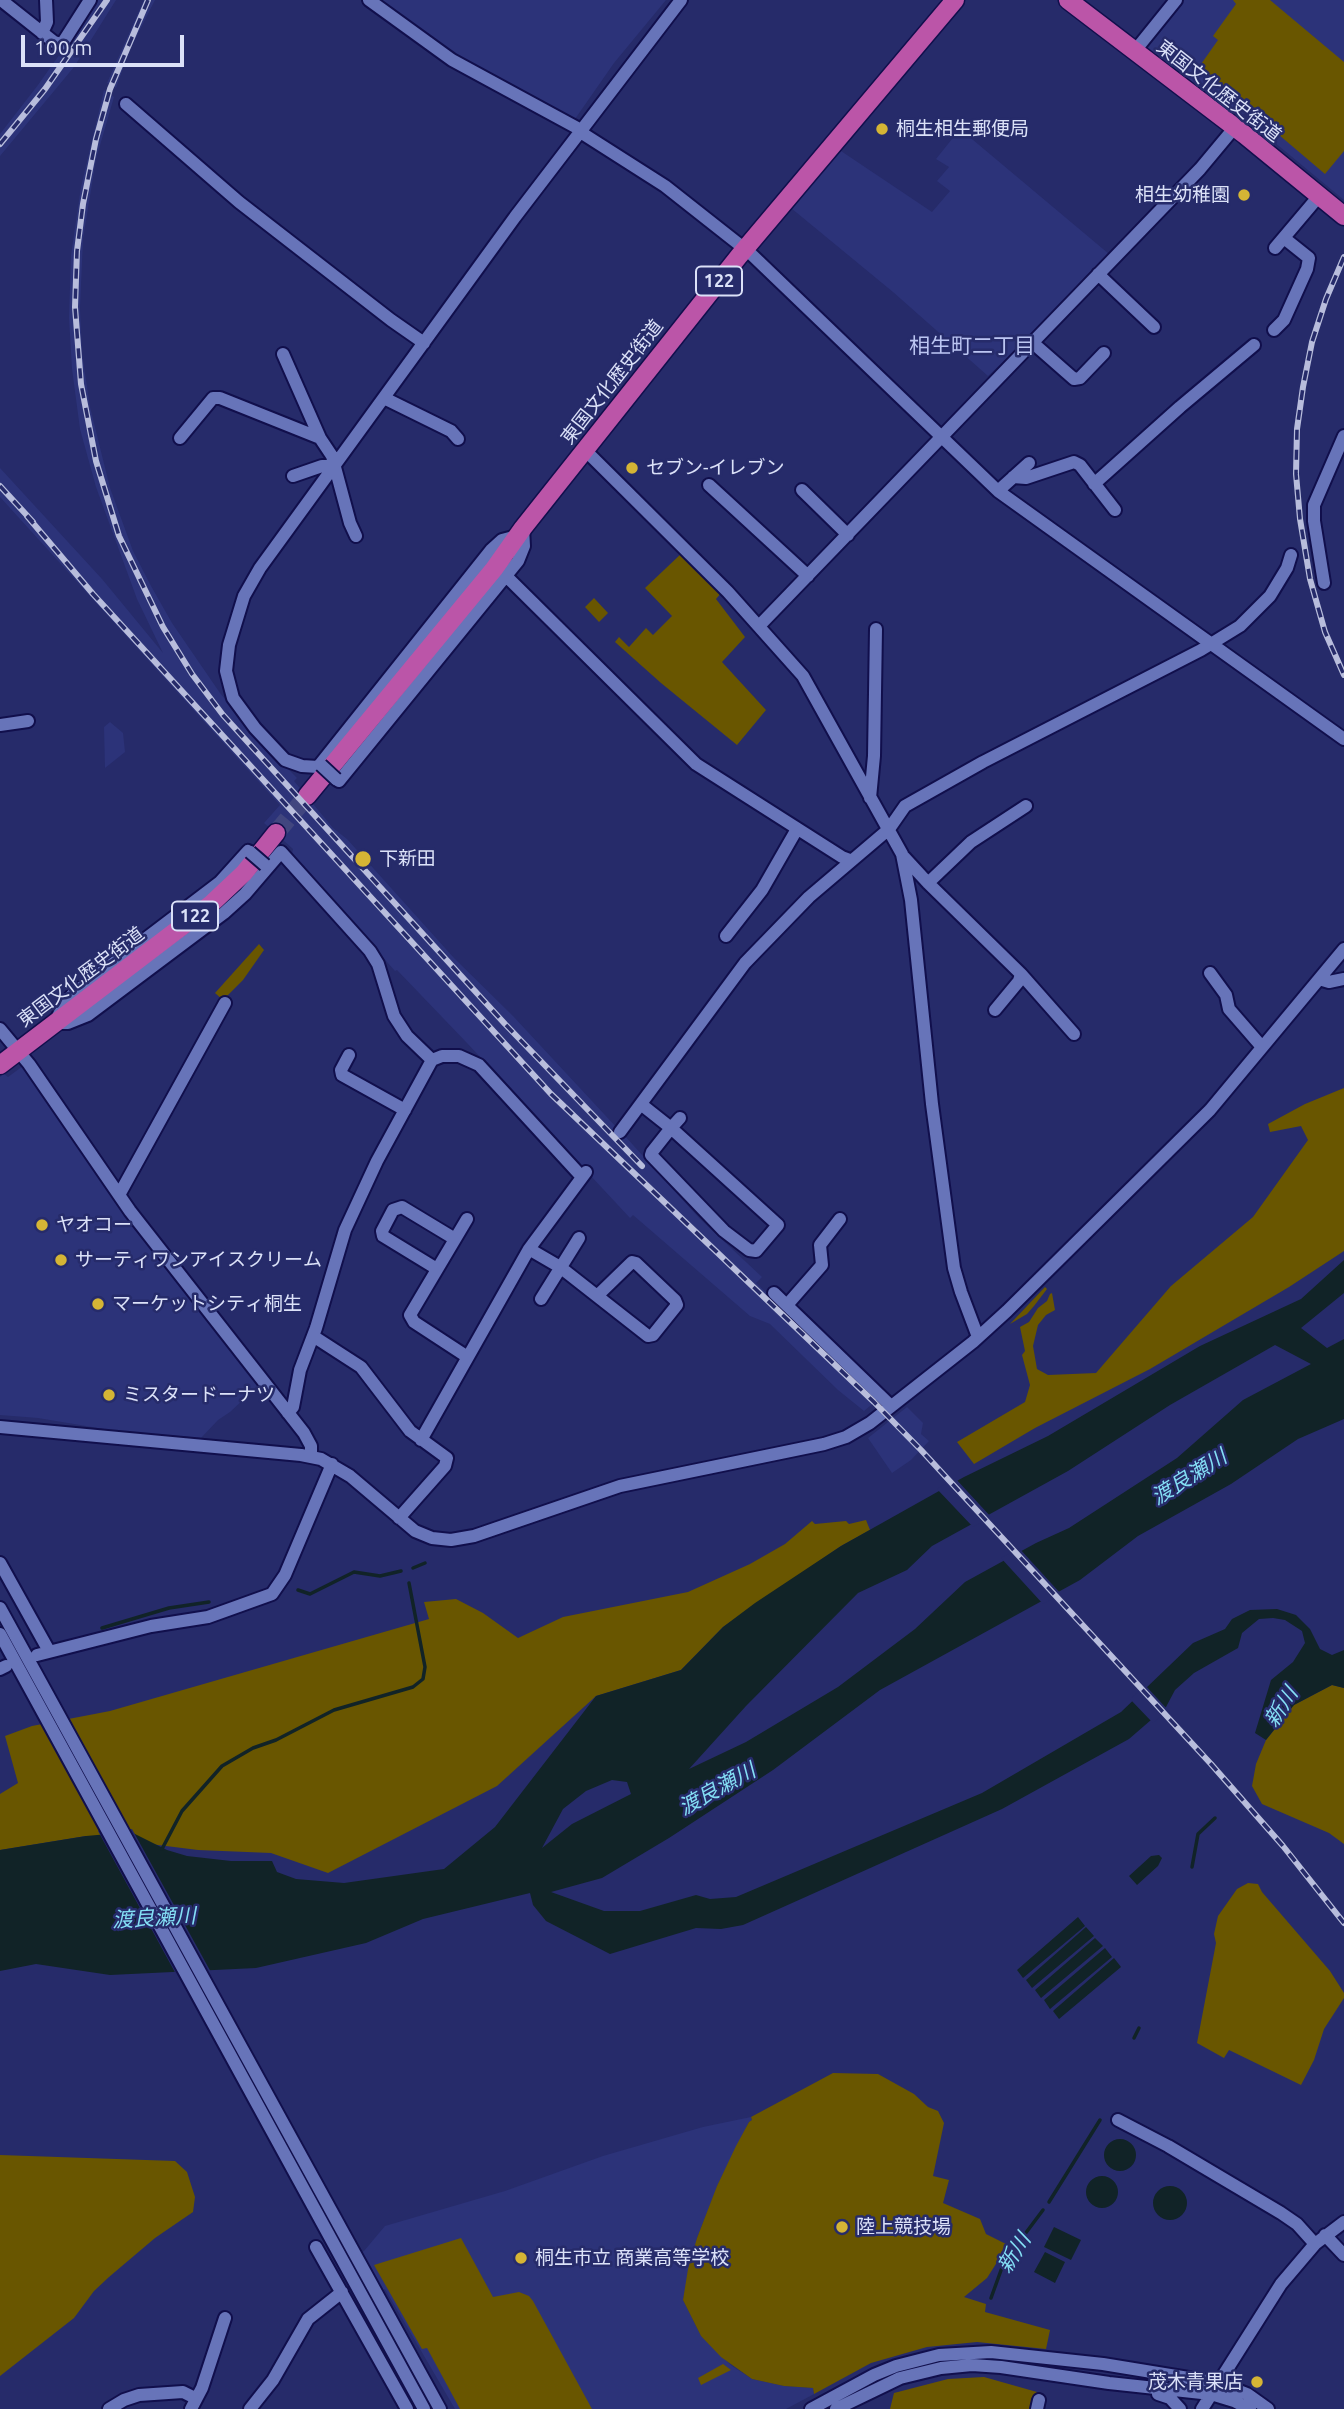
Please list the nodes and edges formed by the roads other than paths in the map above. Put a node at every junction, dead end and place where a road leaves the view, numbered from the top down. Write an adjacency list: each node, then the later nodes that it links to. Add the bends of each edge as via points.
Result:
1 (1, 0): 9 (street)
2 (46, 0): 9 (street, via 47,22)
3 (90, 0): 9 (street, via 62,44)
4 (369, 0): 13 (street, via 452,60)
5 (681, 0): 13 (street)
6 (955, 0): 16 (highway, 東国文化歴史街道 / 122)
7 (1068, 0): 10 (highway, 東国文化歴史街道)
8 (1176, 0): 10 (street)
9 (42, 33)
10 (1134, 51): 12 (highway, 東国文化歴史街道)
11 (126, 104): 20 (street, via 239,202)
12 (1234, 127): 14 (highway, 東国文化歴史街道); 17 (street, via 1200,169)
13 (581, 130): 16 (street, via 666,186); 20 (street)
14 (1319, 196): 15 (highway, 東国文化歴史街道); 19 (street, via 1280,243 1309,258 1284,320)
15 (1344, 216)
16 (745, 249): 27 (street); 31 (highway, 東国文化歴史街道 / 122)
17 (1098, 274): 18 (street); 21 (street)
18 (1154, 327)
19 (1274, 330)
20 (424, 343): 25 (street)
21 (1033, 343): 23 (street, via 1074,379); 27 (street)
22 (1254, 345): 36 (street)
23 (1104, 353)
24 (283, 354): 29 (street)
25 (384, 398): 30 (street, via 451,431); 33 (street)
26 (1344, 436): 47 (street, via 1314,505)
27 (942, 437): 39 (street); 42 (street)
28 (180, 438): 29 (street, via 214,398 220,398)
29 (320, 438): 33 (street)
30 (458, 439)
31 (585, 450): 41 (highway, 東国文化歴史街道 / 122); 48 (street)
32 (1029, 463): 35 (street)
33 (334, 466): 34 (street); 43 (street); 54 (street, via 247,589 234,624 226,671 238,707 280,756 302,766)
34 (293, 476)
35 (1013, 477): 36 (street, via 1026,478 1074,462); 39 (street)
36 (1094, 484): 40 (street)
37 (709, 485): 46 (street)
38 (802, 490): 42 (street)
39 (998, 491): 50 (street)
40 (1115, 510)
41 (520, 532): 45 (street, via 525,540 523,553); 54 (street, via 502,540 460,589); 55 (highway, 東国文化歴史街道 / 122)
42 (848, 536): 46 (street)
43 (356, 537)
44 (1291, 555): 50 (street, via 1261,607)
45 (506, 576): 54 (street, bridge, via 339,781); 59 (street, via 696,764)
46 (808, 576): 48 (street)
47 (1324, 583)
48 (759, 626): 56 (street, via 803,676)
49 (876, 629): 56 (street)
50 (1212, 644): 53 (street); 58 (street, via 918,798 898,813)
51 (28, 721): 52 (street)
52 (0, 725)
53 (1344, 739)
54 (321, 765)
55 (307, 796)
56 (870, 798): 58 (street)
57 (1027, 806): 64 (street, via 971,842)
58 (889, 829): 61 (street); 62 (street)
59 (797, 830): 62 (street); 65 (street, via 762,890)
60 (276, 833): 73 (highway, 東国文化歴史街道 / 122, via 210,905)
61 (902, 854): 64 (street); 99 (street, via 954,1268)
62 (850, 860): 81 (street, via 745,963)
63 (267, 866): 73 (street, via 225,913 88,1015); 73 (street, bridge, via 248,851 220,882 74,994); 79 (street, via 281,852 370,951 394,1016)
64 (928, 883): 68 (street)
65 (726, 936)
66 (1344, 949): 69 (street)
67 (1210, 973): 76 (street, via 1226,995 1229,1009)
68 (1021, 974): 72 (street); 75 (street)
69 (1319, 979): 70 (street); 76 (street)
70 (1344, 979)
71 (225, 1003): 86 (street)
72 (995, 1010)
73 (55, 1023): 77 (highway, 東国文化歴史街道 / 122)
74 (0, 1029): 77 (street)
75 (1074, 1034)
76 (1262, 1047): 99 (street, via 1182,1139)
77 (19, 1051): 80 (highway, 東国文化歴史街道 / 122); 86 (street)
78 (349, 1055): 82 (street, via 342,1074)
79 (432, 1060): 82 (street); 91 (street, via 459,1056 479,1065 584,1174)
80 (0, 1065)
81 (642, 1105): 84 (street); 85 (street)
82 (405, 1110): 98 (street, via 345,1230)
83 (680, 1118): 84 (street)
84 (671, 1128): 84 (street, via 778,1225 756,1251 749,1251 724,1231 653,1158 652,1152)
85 (621, 1132)
86 (119, 1195): 102 (street)
87 (467, 1219): 90 (street)
88 (840, 1219): 97 (street, via 820,1245 822,1265)
89 (579, 1238): 92 (street)
90 (455, 1239): 93 (street); 93 (street, via 402,1207 393,1210 383,1236)
91 (529, 1249): 92 (street); 100 (street)
92 (560, 1267): 95 (street); 96 (street)
93 (437, 1269): 100 (street, via 411,1319)
94 (774, 1293): 97 (street)
95 (597, 1296): 95 (street, via 632,1262 677,1305 648,1336)
96 (541, 1299)
97 (787, 1306): 101 (street)
98 (313, 1336): 102 (street); 104 (street, via 361,1367)
99 (978, 1337): 101 (street)
100 (467, 1356): 104 (street)
101 (891, 1406): 107 (street, via 835,1441 620,1486 468,1538 432,1538)
102 (288, 1413): 105 (street, via 308,1439)
103 (0, 1427): 105 (street)
104 (421, 1440): 107 (street, via 445,1455 447,1463)
105 (311, 1457): 106 (street)
106 (332, 1464): 107 (street); 108 (street, via 285,1575 272,1594 208,1617 43,1653)
107 (399, 1518)
108 (0, 1563)
109 (0, 1608): 111 (street)
110 (0, 1634): 111 (street)
111 (33, 1680): 118 (street)
112 (1118, 2120): 114 (street)
113 (1344, 2222): 114 (street)
114 (1320, 2240): 116 (street); 120 (street, via 1282,2284)
115 (316, 2247): 117 (street)
116 (1344, 2255)
117 (342, 2292): 125 (street, via 308,2319 273,2380); 126 (street)
118 (371, 2298): 127 (street); 128 (street)
119 (225, 2318): 123 (street)
120 (1219, 2383): 122 (street); 129 (street, via 1103,2364 968,2352 896,2366); 134 (street)
121 (1109, 2384): 122 (street); 130 (street, via 1001,2367 957,2366 900,2378); 131 (street, via 1166,2396)
122 (1211, 2394): 132 (street); 133 (street)
123 (193, 2403): 124 (street, via 183,2392 138,2395)
124 (109, 2409)
125 (250, 2409)
126 (407, 2409)
127 (424, 2409)
128 (440, 2409)
129 (811, 2409)
130 (836, 2409)
131 (1180, 2409)
132 (1202, 2409)
133 (1250, 2409)
134 (1268, 2409)

